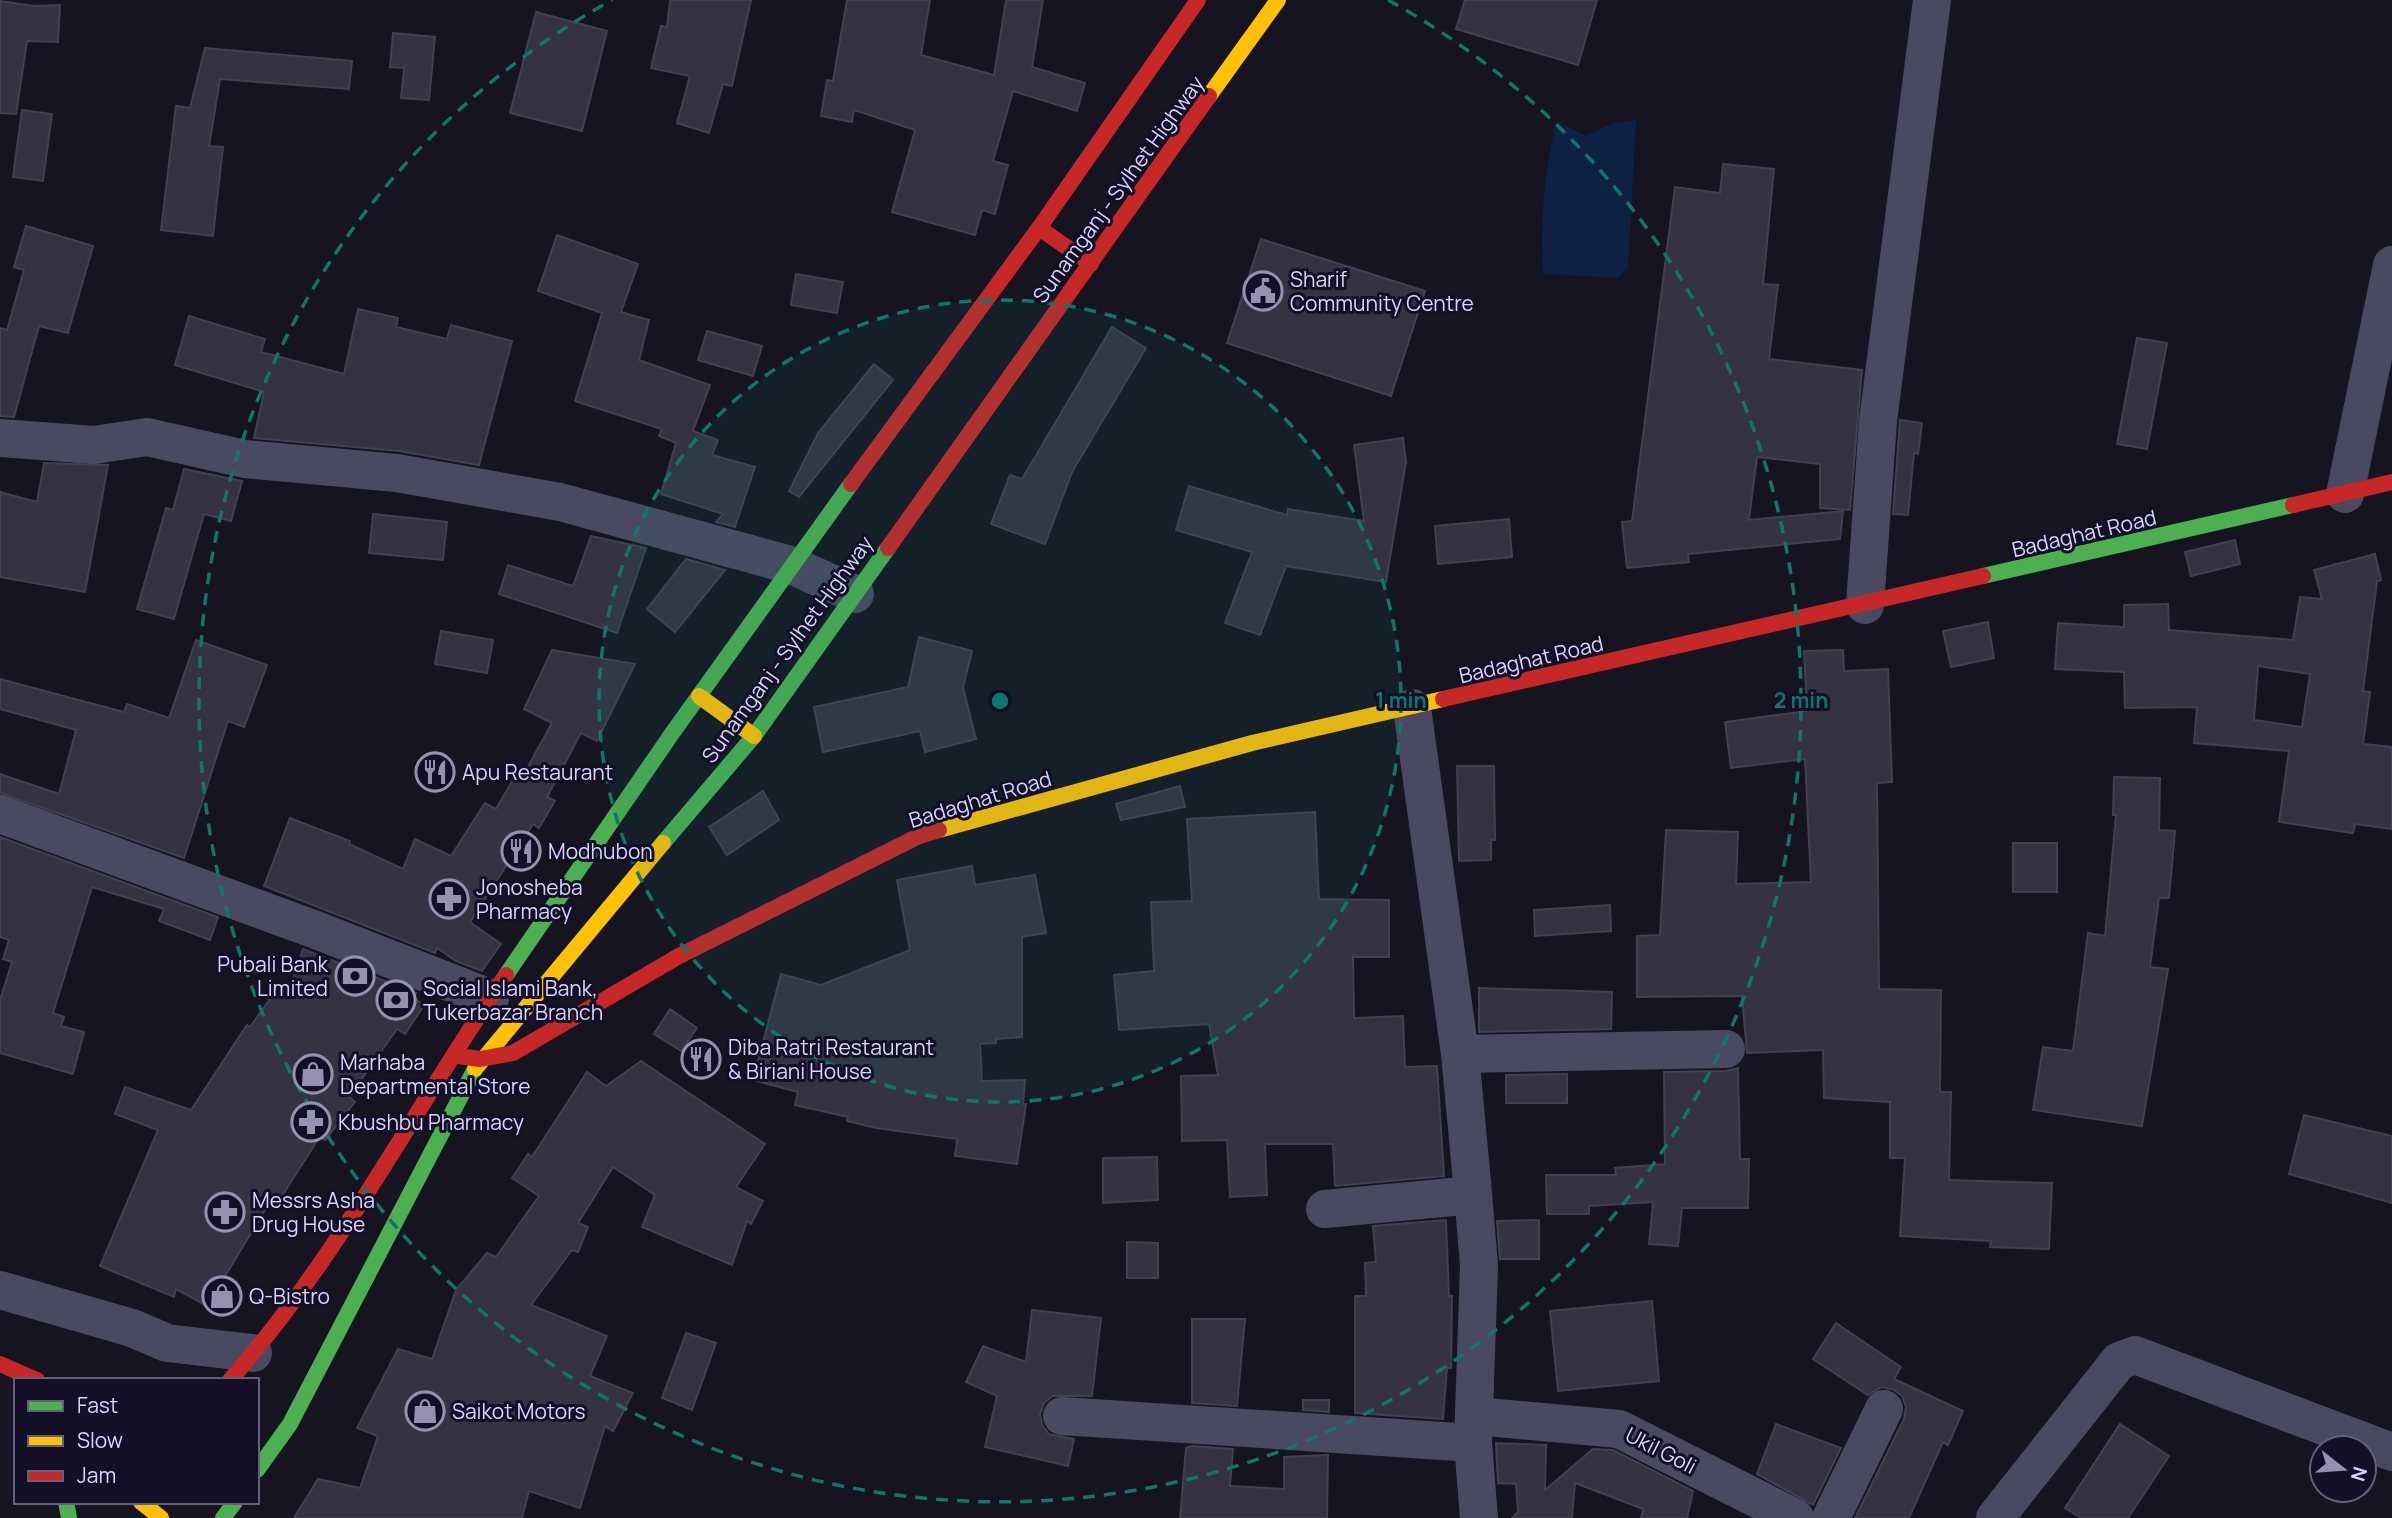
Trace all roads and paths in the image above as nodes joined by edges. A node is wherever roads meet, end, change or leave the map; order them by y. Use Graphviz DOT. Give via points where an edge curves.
graph roads {
  1 [pos="1192,0"];
  2 [pos="1198,0"];
  3 [pos="1278,0"];
  4 [pos="1932,0"];
  5 [pos="1039,228"];
  6 [pos="1091,264"];
  7 [pos="2392,265"];
  8 [pos="0,439"];
  9 [pos="2392,482"];
  10 [pos="2345,494"];
  11 [pos="791,565"];
  12 [pos="855,594"];
  13 [pos="1865,605"];
  14 [pos="699,696"];
  15 [pos="1412,708"];
  16 [pos="754,736"];
  17 [pos="0,814"];
  18 [pos="490,998"];
  19 [pos="1726,1049"];
  20 [pos="1460,1054"];
  21 [pos="453,1055"];
  22 [pos="480,1059"];
  23 [pos="1473,1195"];
  24 [pos="1325,1209"];
  25 [pos="0,1290"];
  26 [pos="3,1366"];
  27 [pos="241,1366"];
  28 [pos="32,1378"];
  29 [pos="14,1381"];
  30 [pos="1884,1409"];
  31 [pos="1062,1416"];
  32 [pos="1474,1429"];
  33 [pos="2392,1452"];
  34 [pos="259,1467"];
  35 [pos="144,1504"];
  36 [pos="161,1518"];
  37 [pos="1479,1518"];
  38 [pos="1795,1518"];
  39 [pos="1831,1518"];
  40 [pos="1995,1518"];
  1 -- 2 [label="street"];
  2 -- 5 [label="main road, Sunamganj - Sylhet Highway"];
  3 -- 6 [label="main road, Sunamganj - Sylhet Highway"];
  4 -- 13 [label="street" via="1878,421"];
  5 -- 6 [label="main road"];
  5 -- 11 [label="main road, Sunamganj - Sylhet Highway"];
  6 -- 12 [label="main road, Sunamganj - Sylhet Highway"];
  7 -- 10 [label="street"];
  8 -- 11 [label="street" via="94,445 147,438 244,459 397,473 560,502"];
  9 -- 10 [label="main road, Badaghat Road"];
  10 -- 13 [label="main road, Badaghat Road"];
  11 -- 12 [label="street"];
  11 -- 14 [label="main road, Sunamganj - Sylhet Highway"];
  12 -- 16 [label="main road, Sunamganj - Sylhet Highway"];
  13 -- 15 [label="main road, Badaghat Road"];
  14 -- 16 [label="main road"];
  14 -- 18 [label="main road, Sunamganj - Sylhet Highway"];
  15 -- 20 [label="street"];
  15 -- 22 [label="main road, Badaghat Road" via="1252,743 919,836 679,956 513,1053"];
  16 -- 22 [label="main road, Sunamganj - Sylhet Highway"];
  17 -- 18 [label="street"];
  18 -- 21 [label="main road, Sunamganj - Sylhet Highway"];
  19 -- 20 [label="street"];
  20 -- 23 [label="street"];
  21 -- 22 [label="main road, Badaghat Road"];
  21 -- 27 [label="main road, Sunamganj - Sylhet Highway" via="270,1335"];
  22 -- 34 [label="main road, Sunamganj - Sylhet Highway" via="290,1424"];
  23 -- 24 [label="street"];
  23 -- 32 [label="street" via="1479,1265"];
  25 -- 27 [label="street"];
  26 -- 28 [label="main road"];
  26 -- 29 [label="main road"];
  30 -- 39 [label="street"];
  31 -- 32 [label="street, Ukil Goli"];
  32 -- 37 [label="street"];
  32 -- 38 [label="street, Ukil Goli" via="1619,1429"];
  33 -- 40 [label="street" via="2135,1355 2119,1361"];
  35 -- 36 [label="main road"];
}
